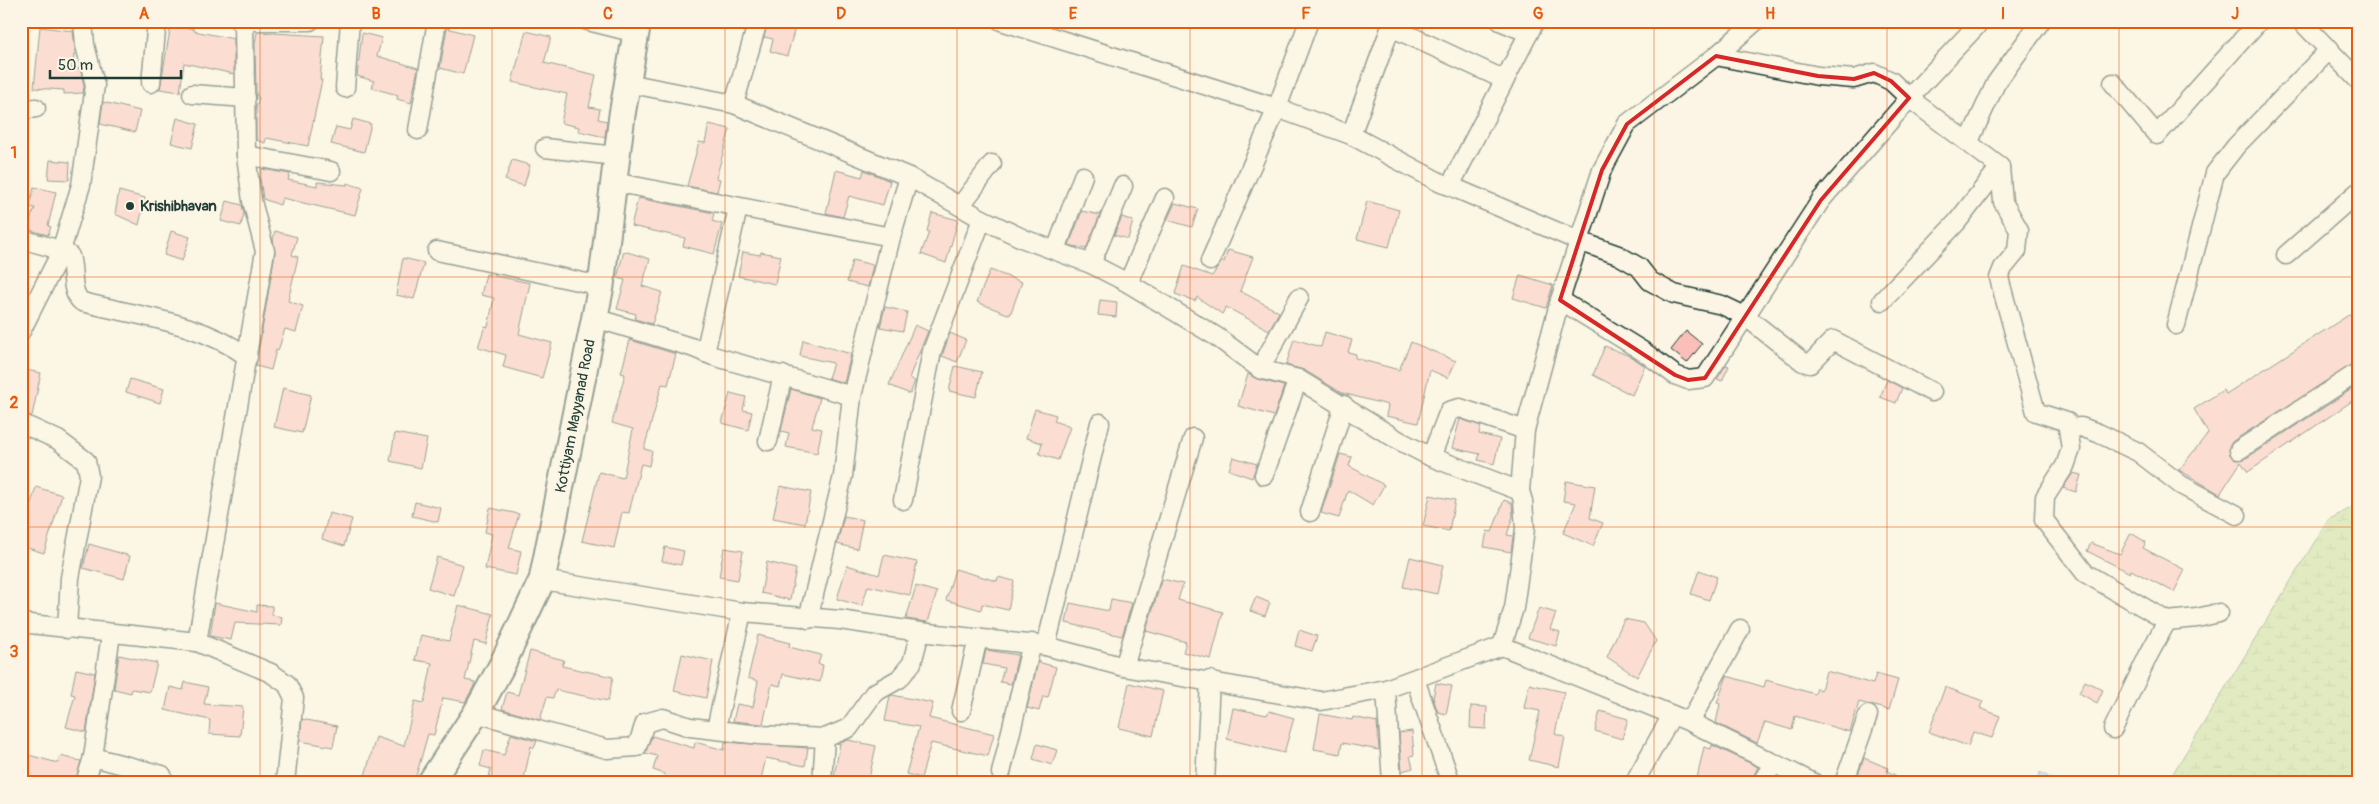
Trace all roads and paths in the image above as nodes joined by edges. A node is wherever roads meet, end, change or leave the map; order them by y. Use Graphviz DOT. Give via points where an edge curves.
graph roads {
  1 [pos="83,21"];
  2 [pos="157,21"];
  3 [pos="310,21"];
  4 [pos="350,21"];
  5 [pos="437,21"];
  6 [pos="588,21"];
  7 [pos="758,21"];
  8 [pos="1001,21"];
  9 [pos="1309,21"];
  10 [pos="1500,21"];
  11 [pos="1981,21"];
  12 [pos="2041,21"];
  13 [pos="2259,21"];
  14 [pos="2301,21"];
  15 [pos="241,22"];
  16 [pos="300,22"];
  17 [pos="1755,22"];
  18 [pos="1392,24"];
  19 [pos="637,27"];
  20 [pos="1532,27"];
  21 [pos="2330,49"];
  22 [pos="1716,56"];
  23 [pos="1504,80"];
  24 [pos="2358,80"];
  25 [pos="151,83"];
  26 [pos="627,83"];
  27 [pos="2113,83"];
  28 [pos="345,88"];
  29 [pos="192,94"];
  30 [pos="246,98"];
  31 [pos="1909,98"];
  32 [pos="734,104"];
  33 [pos="1277,108"];
  34 [pos="418,130"];
  35 [pos="1351,135"];
  36 [pos="1971,137"];
  37 [pos="545,148"];
  38 [pos="246,156"];
  39 [pos="616,156"];
  40 [pos="992,164"];
  41 [pos="2000,167"];
  42 [pos="331,171"];
  43 [pos="1083,176"];
  44 [pos="909,177"];
  45 [pos="614,182"];
  46 [pos="1123,186"];
  47 [pos="1450,186"];
  48 [pos="2358,192"];
  49 [pos="1166,198"];
  50 [pos="961,205"];
  51 [pos="738,208"];
  52 [pos="982,219"];
  53 [pos="891,237"];
  54 [pos="21,239"];
  55 [pos="1578,241"];
  56 [pos="61,250"];
  57 [pos="1056,250"];
  58 [pos="437,251"];
  59 [pos="2286,255"];
  60 [pos="1210,261"];
  61 [pos="1090,264"];
  62 [pos="1128,283"];
  63 [pos="601,286"];
  64 [pos="1299,298"];
  65 [pos="1560,300"];
  66 [pos="1882,300"];
  67 [pos="1745,316"];
  68 [pos="594,318"];
  69 [pos="2176,325"];
  70 [pos="21,331"];
  71 [pos="705,353"];
  72 [pos="248,357"];
  73 [pos="1260,369"];
  74 [pos="2358,372"];
  75 [pos="783,375"];
  76 [pos="1298,378"];
  77 [pos="1932,392"];
  78 [pos="852,396"];
  79 [pos="1344,405"];
  80 [pos="21,423"];
  81 [pos="1100,423"];
  82 [pos="2068,428"];
  83 [pos="1525,430"];
  84 [pos="1192,438"];
  85 [pos="768,441"];
  86 [pos="2239,450"];
  87 [pos="1432,457"];
  88 [pos="1264,474"];
  89 [pos="1520,491"];
  90 [pos="903,500"];
  91 [pos="1310,512"];
  92 [pos="2236,515"];
  93 [pos="542,580"];
  94 [pos="742,612"];
  95 [pos="2218,612"];
  96 [pos="808,619"];
  97 [pos="2168,621"];
  98 [pos="21,623"];
  99 [pos="67,629"];
  100 [pos="1740,629"];
  101 [pos="920,632"];
  102 [pos="111,634"];
  103 [pos="978,638"];
  104 [pos="196,642"];
  105 [pos="1039,644"];
  106 [pos="1502,646"];
  107 [pos="1124,667"];
  108 [pos="1415,679"];
  109 [pos="1210,680"];
  110 [pos="1386,689"];
  111 [pos="961,711"];
  112 [pos="476,713"];
  113 [pos="1672,715"];
  114 [pos="1868,715"];
  115 [pos="1690,722"];
  116 [pos="716,729"];
  117 [pos="2113,729"];
  118 [pos="825,738"];
  119 [pos="93,757"];
  120 [pos="1774,763"];
  121 [pos="1001,773"];
  122 [pos="162,775"];
  123 [pos="85,783"];
  124 [pos="285,783"];
  125 [pos="430,783"];
  126 [pos="822,783"];
  127 [pos="1205,783"];
  128 [pos="1392,783"];
  129 [pos="1451,783"];
  130 [pos="1634,783"];
  131 [pos="1761,783"];
  132 [pos="1814,783"];
  133 [pos="1844,783"];
  1 -- 56 [label="street" via="85,45 96,85 81,185"];
  2 -- 25 [label="street"];
  3 -- 16 [label="street"];
  4 -- 28 [label="street"];
  5 -- 34 [label="street"];
  6 -- 19 [label="street"];
  7 -- 32 [label="street"];
  8 -- 33 [label="street"];
  9 -- 33 [label="street"];
  10 -- 20 [label="street"];
  11 -- 31 [label="street"];
  12 -- 36 [label="street" via="1996,83"];
  13 -- 27 [label="street" via="2157,135"];
  14 -- 21 [label="street"];
  15 -- 16 [label="street"];
  15 -- 30 [label="street"];
  17 -- 22 [label="street"];
  18 -- 23 [label="street"];
  18 -- 35 [label="street"];
  19 -- 26 [label="street, Kottiyam Mayyanad Road"];
  20 -- 23 [label="street"];
  21 -- 24 [label="street"];
  21 -- 69 [label="street" via="2236,146 2215,173"];
  22 -- 31 [label="street" via="1818,76 1854,79 1874,73 1890,81"];
  22 -- 55 [label="street" via="1627,124 1602,170"];
  23 -- 47 [label="street"];
  26 -- 32 [label="street"];
  26 -- 39 [label="street, Kottiyam Mayyanad Road"];
  29 -- 30 [label="street"];
  30 -- 38 [label="street"];
  31 -- 41 [label="street"];
  31 -- 67 [label="street" via="1821,200"];
  32 -- 44 [label="street"];
  33 -- 35 [label="street"];
  33 -- 60 [label="street"];
  35 -- 47 [label="street"];
  37 -- 39 [label="street"];
  38 -- 42 [label="street"];
  38 -- 72 [label="street" via="252,201 265,251"];
  39 -- 45 [label="street, Kottiyam Mayyanad Road"];
  40 -- 50 [label="street"];
  41 -- 66 [label="street" via="1957,222"];
  41 -- 82 [label="street" via="2003,202 2019,230 2018,251 1999,278 2036,412 2067,422"];
  43 -- 57 [label="street"];
  44 -- 50 [label="street"];
  44 -- 53 [label="street"];
  45 -- 51 [label="street"];
  45 -- 63 [label="street, Kottiyam Mayyanad Road"];
  46 -- 61 [label="street"];
  47 -- 55 [label="street"];
  48 -- 59 [label="street"];
  49 -- 62 [label="street"];
  50 -- 52 [label="street"];
  51 -- 53 [label="street"];
  51 -- 71 [label="street"];
  52 -- 57 [label="street"];
  52 -- 90 [label="street" via="932,351"];
  53 -- 78 [label="street"];
  54 -- 56 [label="street"];
  55 -- 65 [label="street"];
  55 -- 67 [label="street" via="1618,254 1639,267 1650,281 1674,294 1722,305"];
  56 -- 70 [label="street"];
  56 -- 72 [label="street" via="70,256 74,288 82,302 178,325 232,345"];
  57 -- 61 [label="street"];
  58 -- 63 [label="street"];
  61 -- 62 [label="street"];
  62 -- 73 [label="street" via="1217,337"];
  63 -- 68 [label="street, Kottiyam Mayyanad Road"];
  64 -- 73 [label="street"];
  65 -- 67 [label="street" via="1644,352 1675,376 1688,380 1705,378"];
  65 -- 83 [label="street"];
  67 -- 77 [label="street" via="1803,362 1810,364 1833,340"];
  68 -- 71 [label="street"];
  68 -- 93 [label="street, Kottiyam Mayyanad Road"];
  71 -- 75 [label="street"];
  72 -- 104 [label="street"];
  73 -- 76 [label="street"];
  74 -- 86 [label="street"];
  75 -- 78 [label="street"];
  75 -- 85 [label="street"];
  76 -- 79 [label="street"];
  76 -- 88 [label="street"];
  78 -- 96 [label="street" via="843,476"];
  79 -- 87 [label="street" via="1398,440"];
  79 -- 91 [label="street"];
  80 -- 99 [label="street" via="58,440 86,461 89,476 70,578"];
  81 -- 105 [label="street"];
  82 -- 92 [label="street" via="2081,427 2138,452 2181,485"];
  82 -- 97 [label="street" via="2071,449 2065,466 2045,497 2044,520 2085,574"];
  83 -- 87 [label="street" via="1460,408 1449,411"];
  83 -- 89 [label="street"];
  84 -- 107 [label="street"];
  87 -- 89 [label="street"];
  89 -- 106 [label="street" via="1525,529 1514,608"];
  93 -- 94 [label="street"];
  93 -- 112 [label="street, Kottiyam Mayyanad Road"];
  94 -- 96 [label="street"];
  94 -- 116 [label="street"];
  95 -- 97 [label="street"];
  96 -- 101 [label="street" via="840,620"];
  97 -- 117 [label="street"];
  98 -- 99 [label="street"];
  99 -- 102 [label="street"];
  100 -- 115 [label="street"];
  101 -- 103 [label="street"];
  101 -- 118 [label="street" via="912,663 900,679 874,693 849,728"];
  102 -- 104 [label="street"];
  102 -- 119 [label="street"];
  103 -- 105 [label="street"];
  103 -- 111 [label="street"];
  104 -- 124 [label="street" via="271,673 287,684 294,698"];
  105 -- 107 [label="street"];
  105 -- 121 [label="street"];
  106 -- 108 [label="street"];
  106 -- 113 [label="street"];
  107 -- 109 [label="street"];
  108 -- 110 [label="street"];
  108 -- 129 [label="street"];
  109 -- 110 [label="street" via="1322,702"];
  109 -- 127 [label="street"];
  110 -- 128 [label="street"];
  112 -- 116 [label="street" via="607,749 637,747 645,723 662,718 690,727"];
  112 -- 125 [label="street, Kottiyam Mayyanad Road"];
  113 -- 115 [label="street"];
  113 -- 130 [label="street"];
  114 -- 133 [label="street"];
  115 -- 120 [label="street"];
  116 -- 118 [label="street"];
  118 -- 126 [label="street"];
  119 -- 122 [label="street"];
  119 -- 123 [label="street"];
  120 -- 131 [label="street"];
  120 -- 132 [label="street"];
}
